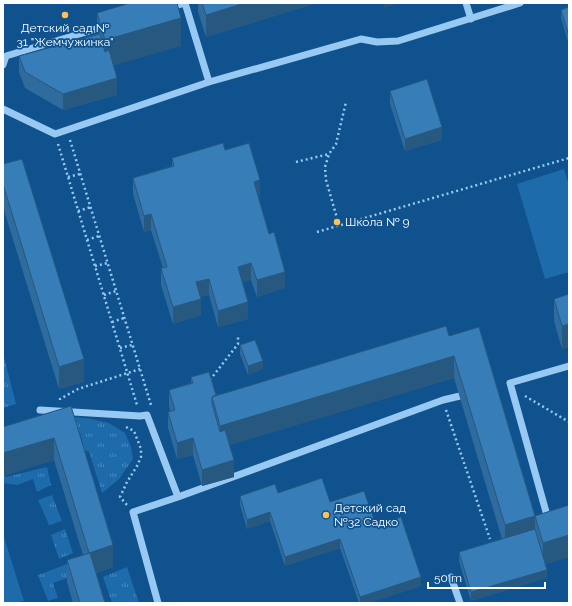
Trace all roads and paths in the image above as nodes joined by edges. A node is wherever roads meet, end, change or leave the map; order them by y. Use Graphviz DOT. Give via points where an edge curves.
graph roads {
  1 [pos="466,3"];
  2 [pos="520,3"];
  3 [pos="163,10"];
  4 [pos="471,19"];
  5 [pos="110,25"];
  6 [pos="3,65"];
  7 [pos="209,82"];
  8 [pos="346,102"];
  9 [pos="3,110"];
  10 [pos="74,151"];
  11 [pos="329,154"];
  12 [pos="61,155"];
  13 [pos="569,158"];
  14 [pos="296,162"];
  15 [pos="80,174"];
  16 [pos="68,177"];
  17 [pos="91,207"];
  18 [pos="78,211"];
  19 [pos="339,225"];
  20 [pos="317,232"];
  21 [pos="99,236"];
  22 [pos="87,240"];
  23 [pos="108,263"];
  24 [pos="95,266"];
  25 [pos="116,291"];
  26 [pos="104,295"];
  27 [pos="124,318"];
  28 [pos="112,322"];
  29 [pos="238,335"];
  30 [pos="132,345"];
  31 [pos="120,348"];
  32 [pos="569,366"];
  33 [pos="140,369"];
  34 [pos="127,373"];
  35 [pos="210,380"];
  36 [pos="511,388"];
  37 [pos="460,396"];
  38 [pos="443,400"];
  39 [pos="151,406"];
  40 [pos="40,410"];
  41 [pos="53,411"];
  42 [pos="140,416"];
  43 [pos="569,422"];
  44 [pos="119,426"];
  45 [pos="134,431"];
  46 [pos="178,497"];
  47 [pos="133,512"];
  48 [pos="555,517"];
  49 [pos="490,539"];
  50 [pos="451,577"];
  51 [pos="158,603"];
  52 [pos="460,603"];
  1 -- 4 [label="lane"];
  2 -- 4 [label="lane"];
  3 -- 7 [label="lane" via="185,3"];
  4 -- 7 [label="lane" via="398,42 377,42 361,38"];
  5 -- 6 [label="lane" via="6,56"];
  7 -- 9 [label="lane" via="55,134"];
  8 -- 11 [label="path" via="336,144"];
  10 -- 15 [label="path"];
  11 -- 14 [label="path"];
  11 -- 19 [label="path" via="325,167 326,180"];
  12 -- 16 [label="path"];
  13 -- 19 [label="path"];
  15 -- 16 [label="path"];
  15 -- 17 [label="path"];
  16 -- 18 [label="path"];
  17 -- 18 [label="path"];
  17 -- 21 [label="path"];
  18 -- 22 [label="path"];
  19 -- 20 [label="path"];
  21 -- 22 [label="path"];
  21 -- 23 [label="path"];
  22 -- 24 [label="path"];
  23 -- 24 [label="path"];
  23 -- 25 [label="path"];
  24 -- 26 [label="path"];
  25 -- 26 [label="path"];
  25 -- 27 [label="path"];
  26 -- 28 [label="path"];
  27 -- 28 [label="path"];
  27 -- 30 [label="path"];
  28 -- 31 [label="path"];
  29 -- 35 [label="path" via="238,344"];
  30 -- 31 [label="path"];
  30 -- 33 [label="path"];
  31 -- 34 [label="path"];
  32 -- 36 [label="lane" via="510,383"];
  33 -- 34 [label="path"];
  33 -- 39 [label="path"];
  34 -- 41 [label="path" via="78,389 60,399"];
  34 -- 42 [label="path"];
  36 -- 43 [label="path"];
  36 -- 48 [label="lane" via="548,519"];
  37 -- 38 [label="lane"];
  38 -- 46 [label="lane"];
  38 -- 49 [label="path"];
  40 -- 41 [label="lane"];
  41 -- 42 [label="lane"];
  42 -- 45 [label="path"];
  42 -- 46 [label="lane" via="147,415"];
  44 -- 45 [label="path"];
  45 -- 47 [label="path" via="141,449 140,457 120,497"];
  46 -- 47 [label="lane"];
  47 -- 51 [label="lane"];
  50 -- 52 [label="lane"];
}
